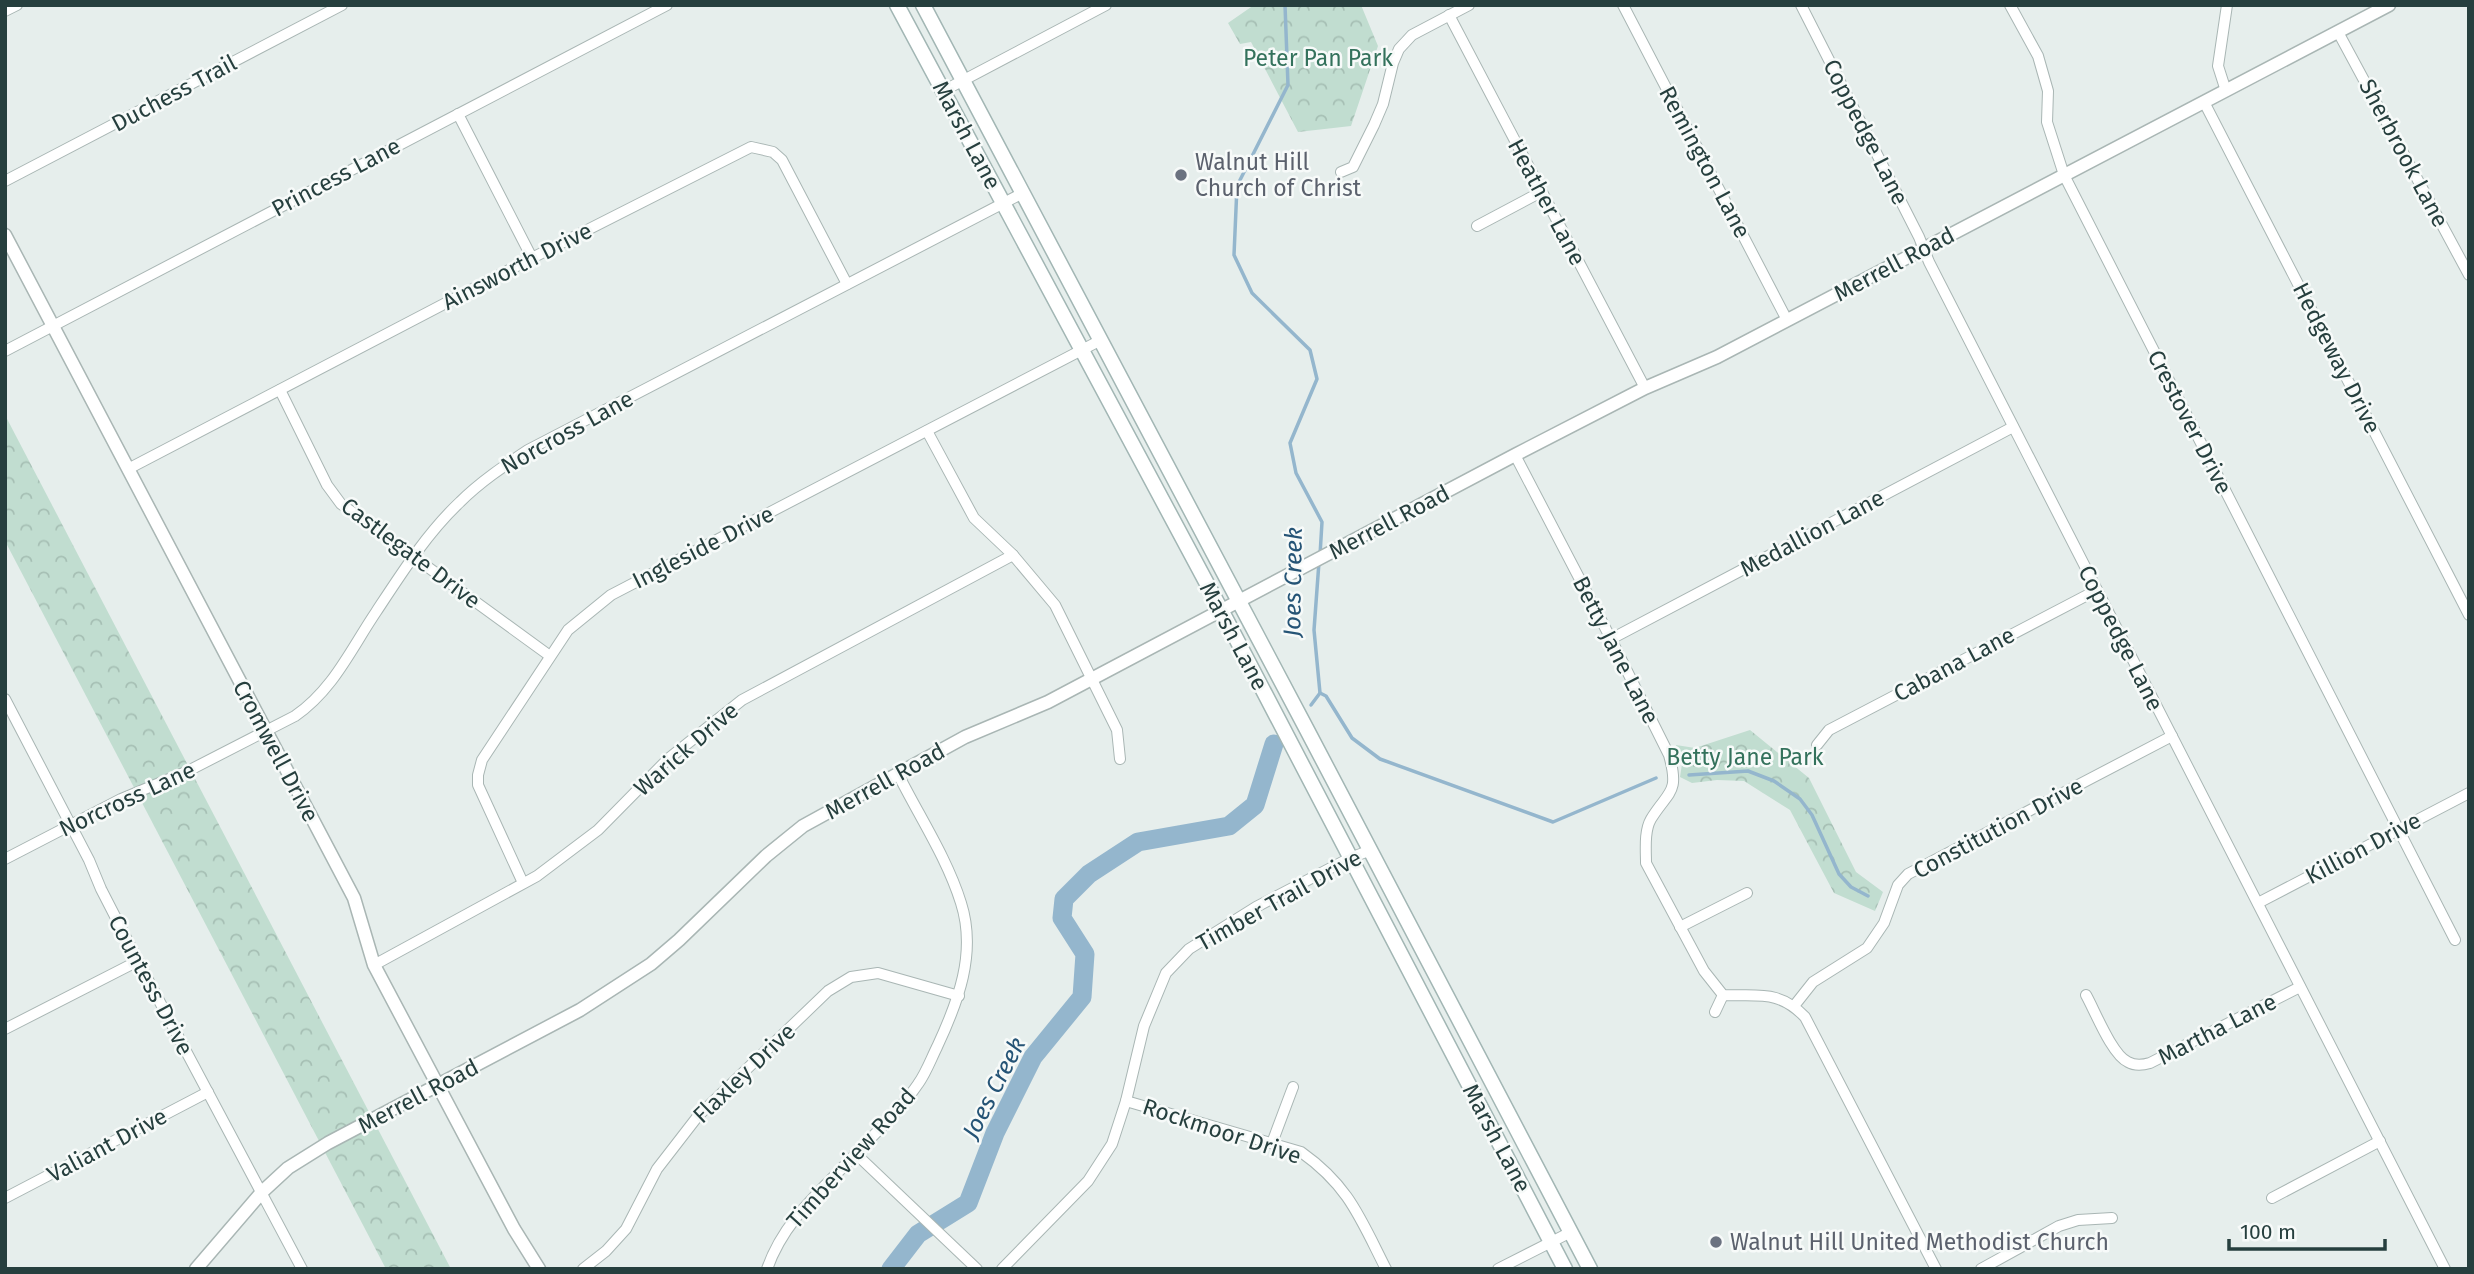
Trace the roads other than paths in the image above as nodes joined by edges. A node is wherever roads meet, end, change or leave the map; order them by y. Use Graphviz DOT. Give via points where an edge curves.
graph roads {
  1 [pos="17,5"];
  2 [pos="342,5"];
  3 [pos="667,5"];
  4 [pos="897,5"];
  5 [pos="923,5"];
  6 [pos="1106,5"];
  7 [pos="1468,5"];
  8 [pos="1623,5"];
  9 [pos="1801,5"];
  10 [pos="2010,5"];
  11 [pos="2227,5"];
  12 [pos="2389,5"];
  13 [pos="5,11"];
  14 [pos="1449,15"];
  15 [pos="2338,32"];
  16 [pos="963,81"];
  17 [pos="943,91"];
  18 [pos="2225,91"];
  19 [pos="2204,102"];
  20 [pos="458,114"];
  21 [pos="1341,172"];
  22 [pos="2064,176"];
  23 [pos="5,181"];
  24 [pos="1541,192"];
  25 [pos="1023,193"];
  26 [pos="1003,203"];
  27 [pos="1477,226"];
  28 [pos="5,235"];
  29 [pos="1923,248"];
  30 [pos="532,258"];
  31 [pos="2469,275"];
  32 [pos="847,284"];
  33 [pos="1787,320"];
  34 [pos="53,326"];
  35 [pos="1101,340"];
  36 [pos="5,351"];
  37 [pos="1082,351"];
  38 [pos="1645,388"];
  39 [pos="279,390"];
  40 [pos="2013,427"];
  41 [pos="928,431"];
  42 [pos="1515,455"];
  43 [pos="128,469"];
  44 [pos="1013,555"];
  45 [pos="413,558"];
  46 [pos="2097,590"];
  47 [pos="1239,600"];
  48 [pos="1221,610"];
  49 [pos="2469,615"];
  50 [pos="1611,639"];
  51 [pos="550,656"];
  52 [pos="1091,678"];
  53 [pos="5,699"];
  54 [pos="265,731"];
  55 [pos="2172,736"];
  56 [pos="1817,745"];
  57 [pos="1120,758"];
  58 [pos="898,774"];
  59 [pos="2469,793"];
  60 [pos="71,825"];
  61 [pos="2398,830"];
  62 [pos="1370,850"];
  63 [pos="1350,858"];
  64 [pos="5,859"];
  65 [pos="523,883"];
  66 [pos="1746,893"];
  67 [pos="2258,903"];
  68 [pos="1680,927"];
  69 [pos="2455,940"];
  70 [pos="138,961"];
  71 [pos="374,965"];
  72 [pos="2301,987"];
  73 [pos="1723,995"];
  74 [pos="2086,995"];
  75 [pos="959,996"];
  76 [pos="1794,1006"];
  77 [pos="1715,1012"];
  78 [pos="5,1029"];
  79 [pos="1474,1046"];
  80 [pos="1454,1056"];
  81 [pos="438,1085"];
  82 [pos="1293,1087"];
  83 [pos="208,1091"];
  84 [pos="1126,1101"];
  85 [pos="2380,1142"];
  86 [pos="1272,1143"];
  87 [pos="855,1153"];
  88 [pos="262,1192"];
  89 [pos="5,1198"];
  90 [pos="2272,1198"];
  91 [pos="2112,1218"];
  92 [pos="1571,1232"];
  93 [pos="1551,1242"];
  94 [pos="196,1269"];
  95 [pos="302,1269"];
  96 [pos="539,1269"];
  97 [pos="583,1269"];
  98 [pos="767,1269"];
  99 [pos="977,1269"];
  100 [pos="1002,1269"];
  101 [pos="1386,1269"];
  102 [pos="1498,1269"];
  103 [pos="1565,1269"];
  104 [pos="1590,1269"];
  105 [pos="1936,1269"];
  106 [pos="1981,1269"];
  107 [pos="2445,1269"];
  1 -- 13 [label="street"];
  2 -- 23 [label="street, Duchess Trail"];
  3 -- 20 [label="street, Princess Lane"];
  4 -- 17 [label="main road, Marsh Lane"];
  5 -- 16 [label="main road, Marsh Lane"];
  6 -- 16 [label="street"];
  7 -- 14 [label="street"];
  8 -- 33 [label="street, Remington Lane"];
  9 -- 29 [label="street, Coppedge Lane"];
  10 -- 22 [label="street, Crestover Drive" via="2038,56 2048,90 2047,122"];
  11 -- 18 [label="street" via="2218,66"];
  12 -- 15 [label="street, Merrell Road"];
  14 -- 21 [label="street" via="1412,35 1399,49 1374,125 1353,167"];
  14 -- 24 [label="street, Heather Lane"];
  15 -- 18 [label="street, Merrell Road"];
  15 -- 31 [label="street, Sherbrook Lane"];
  16 -- 17 [label="street"];
  16 -- 25 [label="main road, Marsh Lane"];
  17 -- 26 [label="main road, Marsh Lane"];
  18 -- 19 [label="street, Merrell Road"];
  19 -- 22 [label="street, Merrell Road"];
  19 -- 49 [label="street, Hedgeway Drive"];
  20 -- 30 [label="street"];
  20 -- 34 [label="street, Princess Lane"];
  22 -- 29 [label="street, Merrell Road"];
  22 -- 61 [label="street, Crestover Drive"];
  24 -- 27 [label="street"];
  24 -- 38 [label="street, Heather Lane"];
  25 -- 26 [label="street, Norcross Lane"];
  25 -- 35 [label="main road, Marsh Lane"];
  26 -- 32 [label="street, Norcross Lane"];
  26 -- 37 [label="main road, Marsh Lane"];
  28 -- 34 [label="street, Cromwell Drive"];
  29 -- 33 [label="street, Merrell Road"];
  29 -- 40 [label="street, Coppedge Lane"];
  30 -- 32 [label="street, Ainsworth Drive" via="744,149 762,148 782,160"];
  30 -- 39 [label="street, Ainsworth Drive"];
  32 -- 45 [label="street, Norcross Lane" via="528,450 459,502"];
  33 -- 38 [label="street, Merrell Road"];
  34 -- 36 [label="street, Princess Lane"];
  34 -- 43 [label="street, Cromwell Drive"];
  35 -- 37 [label="street, Ingleside Drive"];
  35 -- 47 [label="main road, Marsh Lane"];
  37 -- 41 [label="street, Ingleside Drive"];
  37 -- 48 [label="main road, Marsh Lane"];
  38 -- 42 [label="street, Merrell Road"];
  39 -- 43 [label="street, Ainsworth Drive"];
  39 -- 45 [label="street, Castlegate Drive" via="341,504"];
  40 -- 46 [label="street, Coppedge Lane"];
  40 -- 50 [label="street, Medallion Lane"];
  41 -- 44 [label="street" via="974,518"];
  41 -- 51 [label="street, Ingleside Drive" via="611,595 568,630"];
  42 -- 47 [label="street, Merrell Road"];
  42 -- 50 [label="street, Betty Jane Lane"];
  43 -- 54 [label="street, Cromwell Drive"];
  44 -- 52 [label="street" via="1055,605"];
  44 -- 65 [label="street, Warick Drive" via="742,700 668,759 598,830"];
  45 -- 51 [label="street, Castlegate Drive"];
  45 -- 54 [label="street, Norcross Lane" via="327,688 311,705"];
  46 -- 55 [label="street, Coppedge Lane"];
  46 -- 56 [label="street, Cabana Lane" via="1829,730"];
  47 -- 48 [label="street, Merrell Road"];
  47 -- 62 [label="main road, Marsh Lane"];
  48 -- 52 [label="street, Merrell Road"];
  48 -- 63 [label="main road, Marsh Lane"];
  50 -- 68 [label="street, Betty Jane Lane" via="1670,755 1675,775 1669,797 1649,821 1645,844 1646,863"];
  51 -- 65 [label="street, Ingleside Drive" via="487,750 478,775 484,802"];
  52 -- 57 [label="street" via="1117,730"];
  52 -- 58 [label="street, Merrell Road"];
  53 -- 60 [label="street, Countess Drive"];
  54 -- 60 [label="street, Norcross Lane"];
  54 -- 71 [label="street, Cromwell Drive" via="354,898"];
  55 -- 67 [label="street, Coppedge Lane"];
  55 -- 76 [label="street, Constitution Drive" via="1908,874 1867,947 1814,982"];
  58 -- 75 [label="street, Timberview Road" via="954,881 962,906 966,969"];
  58 -- 81 [label="street, Merrell Road" via="827,811 779,844 679,940 618,988"];
  59 -- 61 [label="street, Killion Drive"];
  60 -- 64 [label="street, Norcross Lane"];
  60 -- 70 [label="street, Countess Drive"];
  61 -- 67 [label="street, Killion Drive"];
  61 -- 69 [label="street, Crestover Drive"];
  62 -- 63 [label="street, Timber Trail Drive"];
  62 -- 79 [label="main road, Marsh Lane"];
  63 -- 80 [label="main road, Marsh Lane"];
  63 -- 84 [label="street, Timber Trail Drive" via="1255,907 1189,949 1166,973 1144,1026"];
  65 -- 71 [label="street, Warick Drive"];
  66 -- 68 [label="street"];
  67 -- 72 [label="street, Coppedge Lane"];
  68 -- 73 [label="street, Betty Jane Lane"];
  70 -- 78 [label="street"];
  70 -- 83 [label="street, Countess Drive"];
  71 -- 81 [label="street, Cromwell Drive"];
  72 -- 74 [label="street, Martha Lane" via="2140,1065 2118,1055"];
  72 -- 85 [label="street, Coppedge Lane"];
  73 -- 76 [label="street" via="1773,996"];
  73 -- 77 [label="street"];
  75 -- 87 [label="street, Timberview Road" via="917,1085"];
  75 -- 97 [label="street, Flaxley Drive" via="878,972 851,977 828,991 698,1116 657,1169 626,1229"];
  76 -- 105 [label="street" via="1812,1028"];
  79 -- 80 [label="main road"];
  79 -- 92 [label="main road, Marsh Lane"];
  80 -- 93 [label="main road, Marsh Lane"];
  81 -- 88 [label="street, Merrell Road" via="321,1147"];
  81 -- 96 [label="street, Cromwell Drive"];
  82 -- 86 [label="street"];
  83 -- 88 [label="street, Countess Drive"];
  83 -- 89 [label="street, Valiant Drive"];
  84 -- 86 [label="street, Rockmoor Drive"];
  84 -- 100 [label="street, Timber Trail Drive" via="1112,1144 1087,1181"];
  85 -- 90 [label="street"];
  85 -- 107 [label="street, Coppedge Lane"];
  86 -- 101 [label="street, Rockmoor Drive" via="1301,1152 1323,1168 1351,1200"];
  87 -- 98 [label="street, Timberview Road" via="793,1219 775,1245"];
  87 -- 99 [label="street"];
  88 -- 94 [label="street, Merrell Road"];
  88 -- 95 [label="street, Countess Drive"];
  91 -- 106 [label="street" via="2059,1226"];
  92 -- 93 [label="street"];
  92 -- 104 [label="main road, Marsh Lane"];
  93 -- 102 [label="street"];
  93 -- 103 [label="main road, Marsh Lane"];
}
